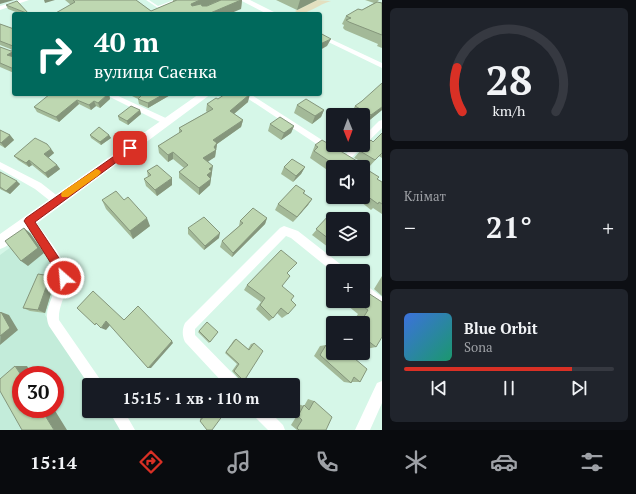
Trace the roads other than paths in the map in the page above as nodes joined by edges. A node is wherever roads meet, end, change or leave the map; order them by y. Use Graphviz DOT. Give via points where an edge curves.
graph roads {
  1 [pos="26,0"];
  2 [pos="147,0"];
  3 [pos="176,0"];
  4 [pos="244,0"];
  5 [pos="0,8"];
  6 [pos="270,12"];
  7 [pos="322,37"];
  8 [pos="382,66"];
  9 [pos="112,96"];
  10 [pos="203,96"];
  11 [pos="248,96"];
  12 [pos="167,122"];
  13 [pos="382,123"];
  14 [pos="370,135"];
  15 [pos="326,145"];
  16 [pos="336,152"];
  17 [pos="355,152"];
  18 [pos="0,164"];
  19 [pos="57,201"];
  20 [pos="29,221"];
  21 [pos="0,242"];
  22 [pos="331,264"];
  23 [pos="370,295"];
  24 [pos="382,304"];
  25 [pos="92,378"];
  26 [pos="227,378"];
  27 [pos="382,388"];
  28 [pos="120,418"];
  29 [pos="266,418"];
  30 [pos="128,430"];
  31 [pos="278,430"];
  32 [pos="362,430"];
  1 -- 5 [label="street"];
  2 -- 3 [label="lane" via="158,7"];
  4 -- 6 [label="street"];
  7 -- 8 [label="street"];
  9 -- 12 [label="street"];
  10 -- 12 [label="street"];
  11 -- 15 [label="street"];
  12 -- 19 [label="street"];
  13 -- 14 [label="street"];
  16 -- 17 [label="street" via="349,160"];
  18 -- 19 [label="street" via="38,186"];
  19 -- 20 [label="street"];
  20 -- 21 [label="street"];
  20 -- 25 [label="street" via="62,270 64,278 52,314 53,322"];
  22 -- 26 [label="street" via="294,234 284,231 189,327 189,338"];
  23 -- 24 [label="street"];
  27 -- 32 [label="street"];
  28 -- 30 [label="street"];
  29 -- 31 [label="street"];
}
